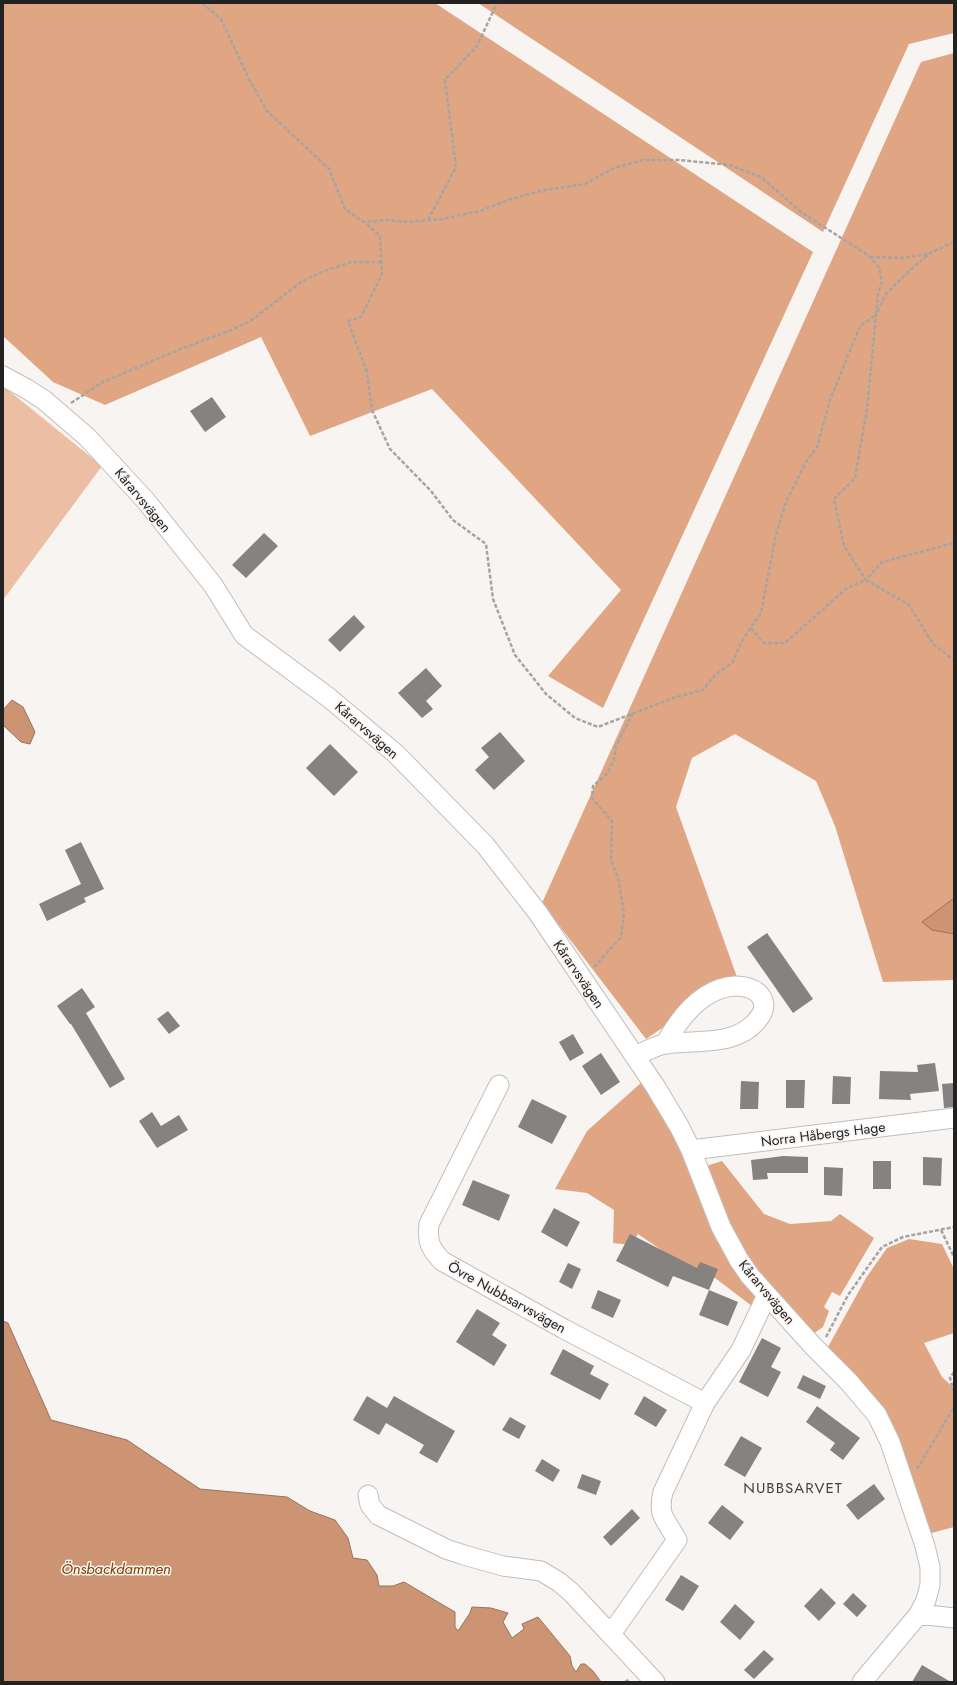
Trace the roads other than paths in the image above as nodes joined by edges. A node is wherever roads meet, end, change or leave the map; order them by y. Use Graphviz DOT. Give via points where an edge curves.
graph roads {
  1 [pos="3,376"];
  2 [pos="665,1044"];
  3 [pos="635,1056"];
  4 [pos="499,1085"];
  5 [pos="954,1118"];
  6 [pos="691,1150"];
  7 [pos="767,1296"];
  8 [pos="704,1403"];
  9 [pos="368,1495"];
  10 [pos="919,1614"];
  11 [pos="954,1618"];
  12 [pos="611,1634"];
  13 [pos="655,1682"];
  14 [pos="862,1682"];
  1 -- 3 [label="street, Kårarvsvägen" via="27,389 88,437 146,501 213,585 244,635 328,698 396,754 485,846 538,913"];
  2 -- 2 [label="street" via="683,1016 712,993 735,986 755,991 763,998 762,1013 755,1023 738,1034 717,1041"];
  2 -- 3 [label="street"];
  3 -- 6 [label="street, Kårarvsvägen"];
  4 -- 8 [label="street, Övre Nubbsarvsvägen" via="429,1224 429,1244 434,1253 442,1261"];
  5 -- 6 [label="street, Norra Håbergs Hage"];
  6 -- 7 [label="street, Kårarvsvägen" via="721,1227 739,1260"];
  7 -- 8 [label="street" via="741,1350"];
  7 -- 10 [label="street, Kårarvsvägen" via="877,1415 890,1442 926,1546 930,1568 930,1585"];
  8 -- 12 [label="street" via="674,1464 660,1505 663,1518 676,1540"];
  9 -- 12 [label="street" via="370,1505 378,1515 446,1549 503,1566 541,1571 560,1582"];
  10 -- 11 [label="street"];
  10 -- 14 [label="street, Kårarvsvägen"];
  12 -- 13 [label="street"];
}
